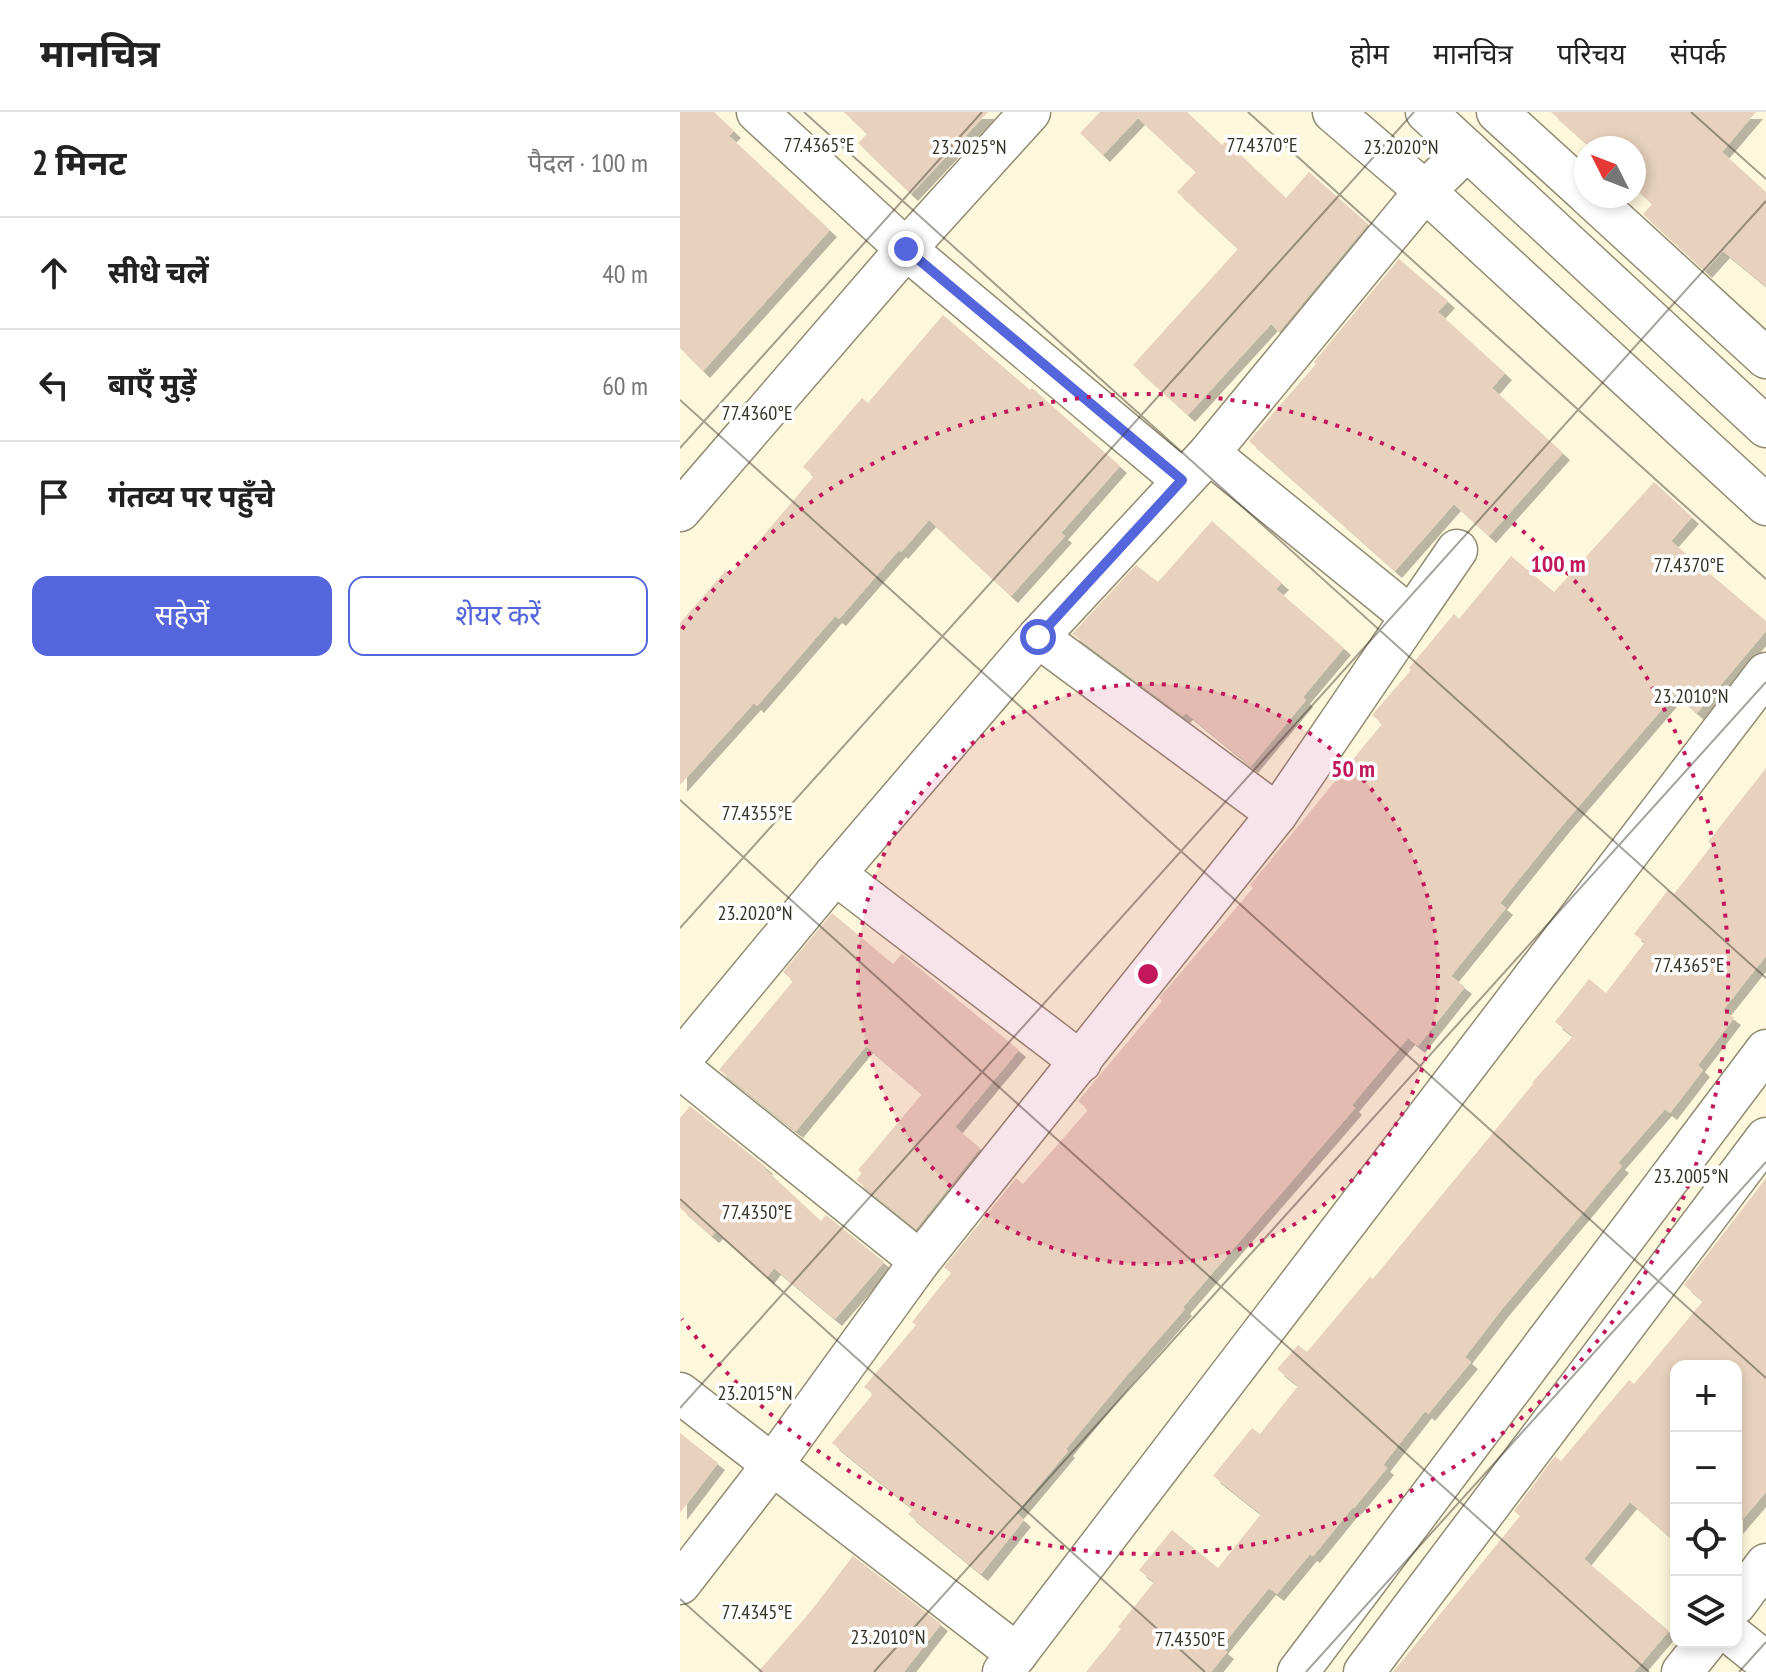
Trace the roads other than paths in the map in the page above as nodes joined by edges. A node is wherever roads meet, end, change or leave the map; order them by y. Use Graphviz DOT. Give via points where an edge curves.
graph roads {
  1 [pos="757,112"];
  2 [pos="1030,112"];
  3 [pos="1333,112"];
  4 [pos="1426,112"];
  5 [pos="1506,115"];
  6 [pos="1467,150"];
  7 [pos="1574,182"];
  8 [pos="1425,191"];
  9 [pos="1601,208"];
  10 [pos="906,249"];
  11 [pos="1766,358"];
  12 [pos="1766,427"];
  13 [pos="1196,467"];
  14 [pos="1766,505"];
  15 [pos="680,511"];
  16 [pos="1457,550"];
  17 [pos="1411,617"];
  18 [pos="1038,637"];
  19 [pos="1766,673"];
  20 [pos="1277,814"];
  21 [pos="835,874"];
  22 [pos="1766,1050"];
  23 [pos="680,1061"];
  24 [pos="1081,1062"];
  25 [pos="680,1068"];
  26 [pos="1766,1138"];
  27 [pos="920,1261"];
  28 [pos="680,1393"];
  29 [pos="773,1464"];
  30 [pos="1766,1564"];
  31 [pos="680,1584"];
  32 [pos="1742,1596"];
  33 [pos="1742,1643"];
  34 [pos="1701,1648"];
  35 [pos="1766,1662"];
  36 [pos="1010,1663"];
  37 [pos="1369,1670"];
  38 [pos="1298,1672"];
  39 [pos="1682,1672"];
  1 -- 10 [label="street"];
  2 -- 10 [label="street"];
  3 -- 8 [label="street"];
  4 -- 6 [label="street"];
  5 -- 7 [label="street"];
  6 -- 8 [label="street"];
  6 -- 12 [label="street"];
  8 -- 13 [label="street"];
  8 -- 14 [label="street"];
  9 -- 11 [label="street"];
  10 -- 13 [label="street"];
  10 -- 15 [label="street"];
  13 -- 17 [label="street"];
  13 -- 18 [label="street"];
  16 -- 17 [label="street"];
  17 -- 20 [label="street"];
  18 -- 20 [label="street"];
  18 -- 21 [label="street"];
  19 -- 36 [label="street"];
  20 -- 24 [label="street"];
  21 -- 23 [label="street"];
  21 -- 24 [label="street"];
  22 -- 38 [label="street"];
  24 -- 27 [label="street"];
  25 -- 27 [label="street"];
  26 -- 37 [label="street"];
  27 -- 29 [label="street"];
  28 -- 29 [label="street"];
  29 -- 31 [label="street"];
  29 -- 36 [label="street"];
  30 -- 32 [label="street"];
  33 -- 35 [label="street"];
  34 -- 39 [label="street"];
}
